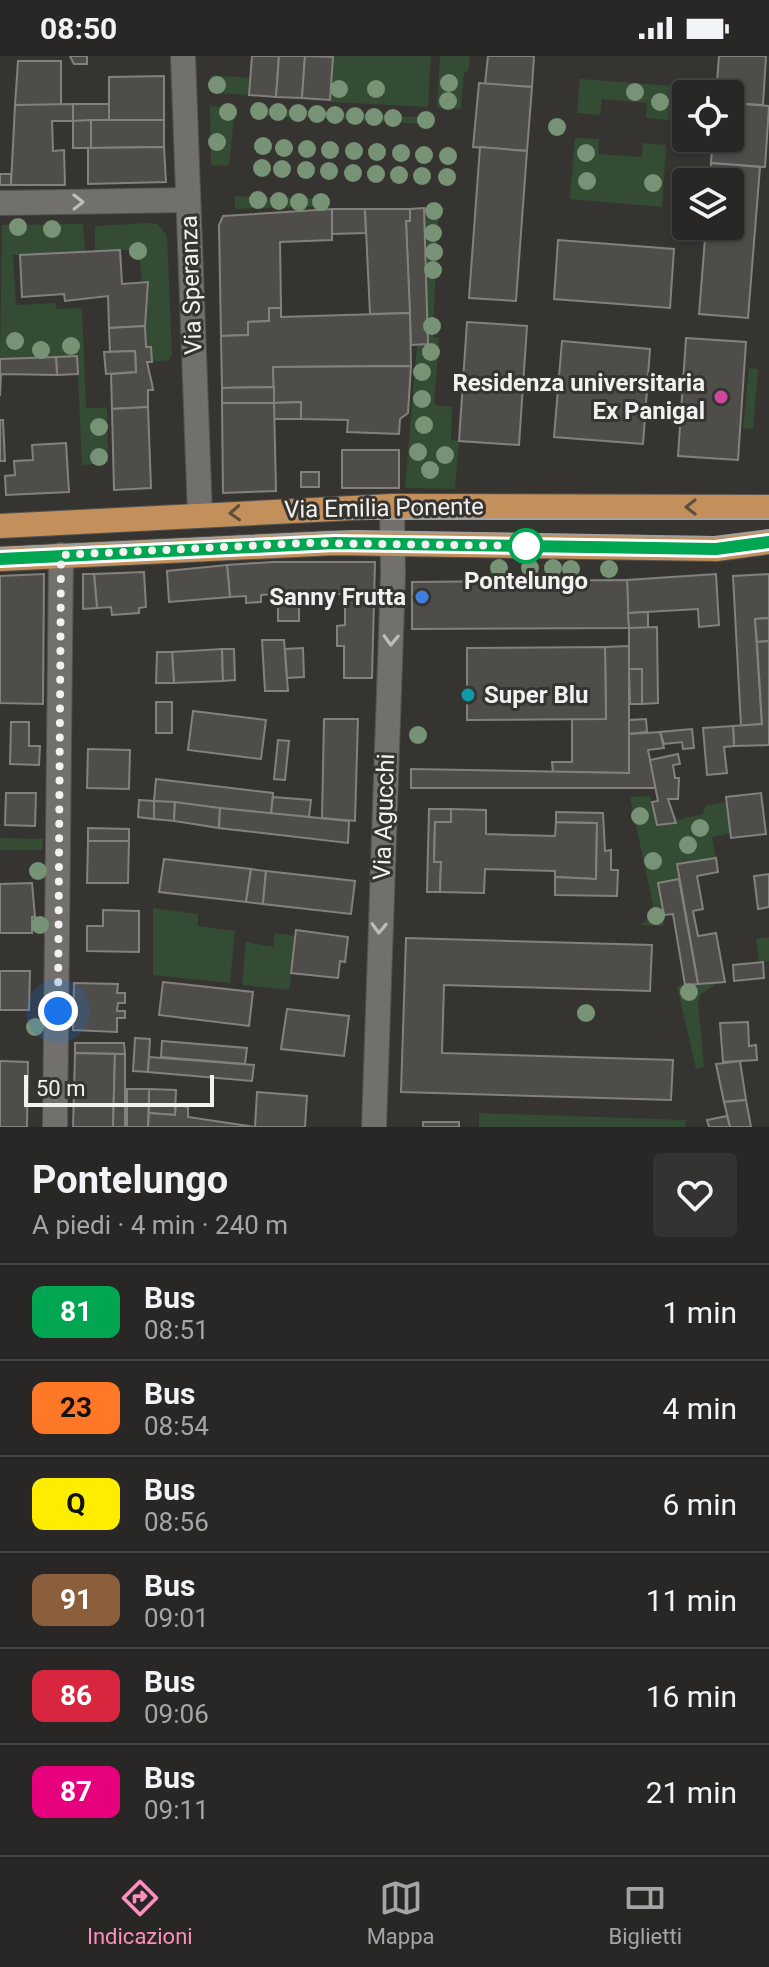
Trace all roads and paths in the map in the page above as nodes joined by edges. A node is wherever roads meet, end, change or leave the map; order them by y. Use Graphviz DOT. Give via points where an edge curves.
graph roads {
  1 [pos="183,56"];
  2 [pos="188,200"];
  3 [pos="0,203"];
  4 [pos="392,506"];
  5 [pos="769,507"];
  6 [pos="200,515"];
  7 [pos="0,526"];
  8 [pos="769,542"];
  9 [pos="393,544"];
  10 [pos="61,555"];
  11 [pos="0,559"];
  12 [pos="55,1127"];
  13 [pos="374,1127"];
  1 -- 2 [label="street, Via Speranza"];
  3 -- 2 [label="street, one-way"];
  2 -- 6 [label="street, Via Speranza"];
  5 -- 4 [label="main road, Via Emilia Ponente, one-way"];
  4 -- 6 [label="main road, Via Emilia Ponente, one-way"];
  4 -- 9 [label="street, Via Agucchi"];
  6 -- 7 [label="main road, Via Emilia Ponente"];
  8 -- 9 [label="main road, Via Emilia Ponente" via="716,549"];
  9 -- 10 [label="main road, Via Emilia Ponente"];
  9 -- 13 [label="street, Via Agucchi, one-way"];
  10 -- 11 [label="main road, Via Emilia Ponente"];
  10 -- 12 [label="street"];
}
